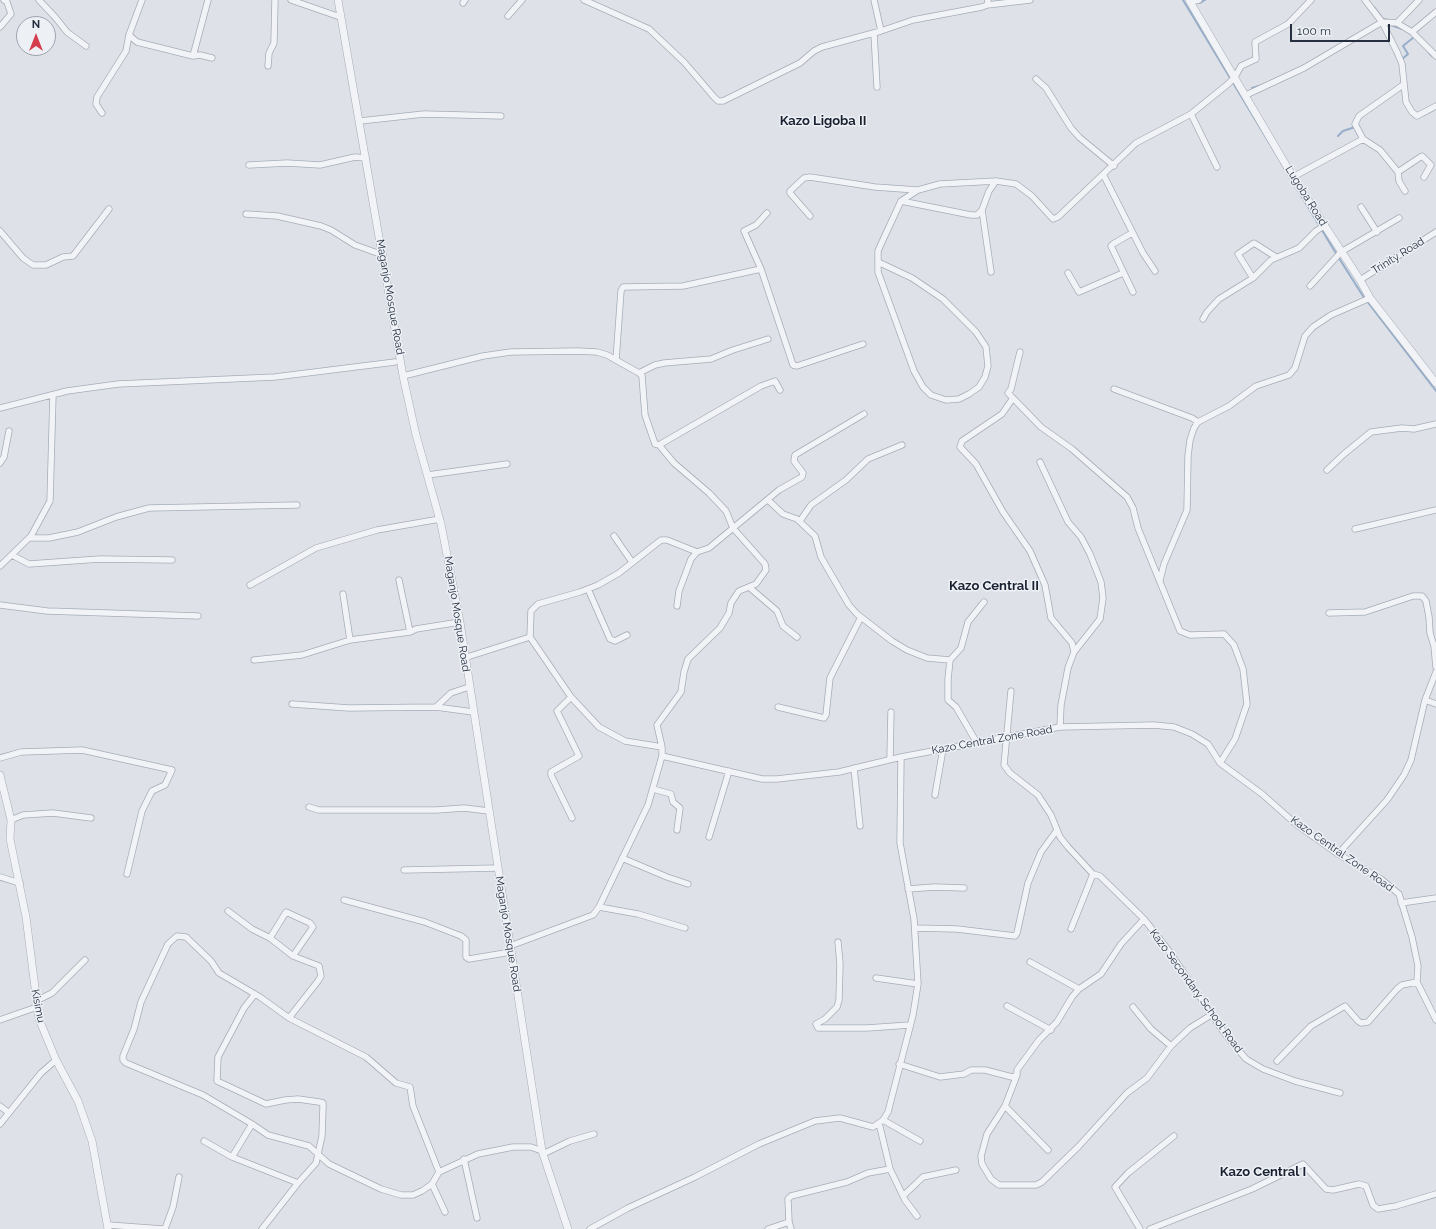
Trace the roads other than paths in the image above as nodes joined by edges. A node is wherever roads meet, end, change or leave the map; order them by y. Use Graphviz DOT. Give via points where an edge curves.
graph roads {
  1 [pos="39,0"];
  2 [pos="142,0"];
  3 [pos="208,0"];
  4 [pos="275,0"];
  5 [pos="291,0"];
  6 [pos="338,0"];
  7 [pos="522,0"];
  8 [pos="584,0"];
  9 [pos="874,0"];
  10 [pos="1030,0"];
  11 [pos="1199,0"];
  12 [pos="1311,0"];
  13 [pos="1365,0"];
  14 [pos="1419,0"];
  15 [pos="7,1"];
  16 [pos="1189,1"];
  17 [pos="988,2"];
  18 [pos="1436,12"];
  19 [pos="508,16"];
  20 [pos="340,17"];
  21 [pos="1382,22"];
  22 [pos="1397,23"];
  23 [pos="0,27"];
  24 [pos="881,31"];
  25 [pos="1412,32"];
  26 [pos="874,33"];
  27 [pos="129,35"];
  28 [pos="86,46"];
  29 [pos="193,56"];
  30 [pos="1436,56"];
  31 [pos="212,58"];
  32 [pos="268,66"];
  33 [pos="1235,77"];
  34 [pos="1036,79"];
  35 [pos="1403,84"];
  36 [pos="877,87"];
  37 [pos="1246,95"];
  38 [pos="1436,106"];
  39 [pos="102,113"];
  40 [pos="1191,114"];
  41 [pos="501,116"];
  42 [pos="360,121"];
  43 [pos="1362,139"];
  44 [pos="366,158"];
  45 [pos="249,165"];
  46 [pos="1114,166"];
  47 [pos="1217,168"];
  48 [pos="1398,172"];
  49 [pos="1104,176"];
  50 [pos="1293,177"];
  51 [pos="1424,177"];
  52 [pos="996,181"];
  53 [pos="918,190"];
  54 [pos="1405,191"];
  55 [pos="901,201"];
  56 [pos="1361,207"];
  57 [pos="109,209"];
  58 [pos="982,210"];
  59 [pos="767,213"];
  60 [pos="246,214"];
  61 [pos="810,216"];
  62 [pos="1399,218"];
  63 [pos="1324,226"];
  64 [pos="0,232"];
  65 [pos="1377,232"];
  66 [pos="1436,232"];
  67 [pos="1132,233"];
  68 [pos="1341,252"];
  69 [pos="383,255"];
  70 [pos="1276,257"];
  71 [pos="878,262"];
  72 [pos="762,269"];
  73 [pos="1155,271"];
  74 [pos="991,272"];
  75 [pos="1068,273"];
  76 [pos="1123,273"];
  77 [pos="1253,278"];
  78 [pos="1360,280"];
  79 [pos="1310,286"];
  80 [pos="1133,292"];
  81 [pos="1370,298"];
  82 [pos="1203,319"];
  83 [pos="768,339"];
  84 [pos="863,344"];
  85 [pos="1020,352"];
  86 [pos="616,360"];
  87 [pos="395,362"];
  88 [pos="639,373"];
  89 [pos="403,376"];
  90 [pos="1436,383"];
  91 [pos="1114,389"];
  92 [pos="780,390"];
  93 [pos="53,395"];
  94 [pos="1013,398"];
  95 [pos="0,408"];
  96 [pos="864,414"];
  97 [pos="1198,422"];
  98 [pos="1436,424"];
  99 [pos="9,431"];
  100 [pos="902,444"];
  101 [pos="659,445"];
  102 [pos="1040,462"];
  103 [pos="0,463"];
  104 [pos="507,464"];
  105 [pos="1327,470"];
  106 [pos="428,475"];
  107 [pos="768,500"];
  108 [pos="297,505"];
  109 [pos="1436,510"];
  110 [pos="440,519"];
  111 [pos="800,521"];
  112 [pos="734,528"];
  113 [pos="1355,529"];
  114 [pos="614,536"];
  115 [pos="29,538"];
  116 [pos="697,552"];
  117 [pos="12,555"];
  118 [pos="172,560"];
  119 [pos="632,562"];
  120 [pos="0,566"];
  121 [pos="399,580"];
  122 [pos="1160,581"];
  123 [pos="250,585"];
  124 [pos="749,587"];
  125 [pos="588,589"];
  126 [pos="343,594"];
  127 [pos="984,602"];
  128 [pos="0,605"];
  129 [pos="677,606"];
  130 [pos="1328,614"];
  131 [pos="198,616"];
  132 [pos="861,618"];
  133 [pos="460,622"];
  134 [pos="410,632"];
  135 [pos="627,635"];
  136 [pos="530,637"];
  137 [pos="797,637"];
  138 [pos="350,640"];
  139 [pos="1435,646"];
  140 [pos="1074,652"];
  141 [pos="464,658"];
  142 [pos="254,660"];
  143 [pos="950,660"];
  144 [pos="1436,667"];
  145 [pos="1436,672"];
  146 [pos="469,687"];
  147 [pos="1011,691"];
  148 [pos="571,697"];
  149 [pos="1425,700"];
  150 [pos="292,704"];
  151 [pos="1436,704"];
  152 [pos="436,707"];
  153 [pos="778,707"];
  154 [pos="472,712"];
  155 [pos="891,712"];
  156 [pos="1060,728"];
  157 [pos="1007,738"];
  158 [pos="977,742"];
  159 [pos="662,748"];
  160 [pos="943,749"];
  161 [pos="662,756"];
  162 [pos="901,757"];
  163 [pos="0,758"];
  164 [pos="890,759"];
  165 [pos="1220,762"];
  166 [pos="854,768"];
  167 [pos="729,771"];
  168 [pos="0,775"];
  169 [pos="653,789"];
  170 [pos="935,795"];
  171 [pos="3,797"];
  172 [pos="309,807"];
  173 [pos="489,811"];
  174 [pos="91,818"];
  175 [pos="572,818"];
  176 [pos="11,820"];
  177 [pos="860,826"];
  178 [pos="677,830"];
  179 [pos="1057,830"];
  180 [pos="709,837"];
  181 [pos="1338,854"];
  182 [pos="622,858"];
  183 [pos="498,868"];
  184 [pos="404,870"];
  185 [pos="126,874"];
  186 [pos="1093,874"];
  187 [pos="0,877"];
  188 [pos="20,883"];
  189 [pos="688,884"];
  190 [pos="964,888"];
  191 [pos="908,889"];
  192 [pos="1436,898"];
  193 [pos="344,900"];
  194 [pos="1401,903"];
  195 [pos="599,907"];
  196 [pos="228,911"];
  197 [pos="1144,919"];
  198 [pos="685,928"];
  199 [pos="915,928"];
  200 [pos="1071,929"];
  201 [pos="270,938"];
  202 [pos="838,942"];
  203 [pos="511,949"];
  204 [pos="293,956"];
  205 [pos="85,960"];
  206 [pos="1030,962"];
  207 [pos="876,978"];
  208 [pos="1417,982"];
  209 [pos="918,984"];
  210 [pos="1079,989"];
  211 [pos="255,994"];
  212 [pos="36,1004"];
  213 [pos="1007,1006"];
  214 [pos="1133,1008"];
  215 [pos="1211,1015"];
  216 [pos="289,1018"];
  217 [pos="0,1020"];
  218 [pos="1436,1020"];
  219 [pos="910,1025"];
  220 [pos="1051,1030"];
  221 [pos="1171,1046"];
  222 [pos="56,1060"];
  223 [pos="1277,1062"];
  224 [pos="900,1064"];
  225 [pos="1017,1075"];
  226 [pos="1340,1093"];
  227 [pos="0,1106"];
  228 [pos="1005,1106"];
  229 [pos="9,1113"];
  230 [pos="881,1122"];
  231 [pos="0,1124"];
  232 [pos="252,1124"];
  233 [pos="594,1134"];
  234 [pos="1174,1136"];
  235 [pos="920,1141"];
  236 [pos="204,1142"];
  237 [pos="1048,1150"];
  238 [pos="543,1152"];
  239 [pos="319,1156"];
  240 [pos="232,1157"];
  241 [pos="464,1159"];
  242 [pos="890,1169"];
  243 [pos="956,1170"];
  244 [pos="439,1172"];
  245 [pos="179,1177"];
  246 [pos="298,1183"];
  247 [pos="432,1184"];
  248 [pos="1436,1194"];
  249 [pos="903,1196"];
  250 [pos="445,1212"];
  251 [pos="917,1216"];
  252 [pos="477,1218"];
  253 [pos="789,1222"];
  254 [pos="108,1227"];
  255 [pos="164,1229"];
  256 [pos="262,1229"];
  257 [pos="568,1229"];
  258 [pos="590,1229"];
  259 [pos="768,1229"];
  260 [pos="791,1229"];
  261 [pos="1140,1229"];
  262 [pos="1150,1229"];
  1 -- 28 [label="street" via="67,32"];
  2 -- 27 [label="street"];
  3 -- 29 [label="street"];
  4 -- 32 [label="street" via="275,37 269,53"];
  5 -- 20 [label="street"];
  6 -- 20 [label="street, Maganjo Mosque Road"];
  7 -- 19 [label="street"];
  8 -- 26 [label="street" via="649,29 684,62 718,101 723,101 800,63 822,47"];
  9 -- 24 [label="street"];
  10 -- 17 [label="street"];
  11 -- 16 [label="street"];
  12 -- 33 [label="street" via="1288,24 1255,42 1256,59 1241,66"];
  13 -- 21 [label="street"];
  14 -- 22 [label="street"];
  15 -- 23 [label="street" via="11,14"];
  16 -- 33 [label="street, Lugoba Road"];
  17 -- 24 [label="street" via="973,10 913,20"];
  18 -- 25 [label="street"];
  20 -- 42 [label="street, Maganjo Mosque Road"];
  21 -- 22 [label="street"];
  21 -- 35 [label="street" via="1402,64"];
  21 -- 37 [label="street" via="1304,68"];
  22 -- 25 [label="street"];
  24 -- 26 [label="street"];
  25 -- 30 [label="street"];
  26 -- 36 [label="street"];
  27 -- 29 [label="street" via="137,42"];
  27 -- 39 [label="street" via="126,50 97,97 96,104"];
  29 -- 31 [label="street"];
  33 -- 37 [label="street, Lugoba Road"];
  33 -- 40 [label="street"];
  34 -- 46 [label="street" via="1046,88 1079,137"];
  35 -- 38 [label="street" via="1406,102 1415,116"];
  35 -- 43 [label="street" via="1359,116 1355,124"];
  37 -- 50 [label="street, Lugoba Road"];
  40 -- 46 [label="street" via="1141,140"];
  40 -- 47 [label="street"];
  41 -- 42 [label="street" via="424,114"];
  42 -- 44 [label="street, Maganjo Mosque Road"];
  43 -- 48 [label="street" via="1380,150"];
  43 -- 50 [label="street"];
  44 -- 45 [label="street" via="355,157 320,165 287,162"];
  44 -- 69 [label="street, Maganjo Mosque Road"];
  46 -- 49 [label="street"];
  48 -- 51 [label="street" via="1422,156 1431,165"];
  48 -- 54 [label="street" via="1399,181"];
  49 -- 52 [label="street" via="1064,214 1053,219 1032,196 1016,184"];
  49 -- 67 [label="street"];
  50 -- 63 [label="street, Lugoba Road"];
  52 -- 53 [label="street" via="940,184"];
  52 -- 58 [label="street"];
  53 -- 55 [label="street"];
  53 -- 61 [label="street" via="804,178 790,193"];
  55 -- 58 [label="street" via="971,215"];
  55 -- 71 [label="street" via="882,242"];
  56 -- 65 [label="street"];
  57 -- 64 [label="street" via="73,256 63,257 46,265 33,265 23,258"];
  58 -- 74 [label="street"];
  59 -- 72 [label="street" via="756,225 744,231"];
  60 -- 69 [label="street" via="278,216 321,226 355,245"];
  62 -- 65 [label="street"];
  63 -- 68 [label="street, Lugoba Road"];
  63 -- 70 [label="street" via="1299,248"];
  65 -- 68 [label="street"];
  66 -- 78 [label="street, Trinity Road"];
  67 -- 73 [label="street"];
  67 -- 76 [label="street" via="1111,245"];
  68 -- 78 [label="street, Lugoba Road"];
  68 -- 79 [label="street"];
  69 -- 89 [label="street, Maganjo Mosque Road"];
  70 -- 77 [label="street" via="1265,264"];
  70 -- 77 [label="street" via="1254,243 1238,254"];
  71 -- 71 [label="street" via="878,272 914,371 923,387 931,395 946,400 960,399 979,387 988,366 986,347 976,332 943,299 912,278"];
  72 -- 84 [label="street" via="793,365 797,366"];
  72 -- 86 [label="street" via="683,286 623,287"];
  75 -- 76 [label="street" via="1079,292"];
  76 -- 80 [label="street"];
  77 -- 82 [label="street" via="1219,299"];
  78 -- 81 [label="street, Lugoba Road"];
  81 -- 90 [label="street, Lugoba Road"];
  81 -- 97 [label="street" via="1323,319 1313,327 1306,336 1295,368 1289,376 1256,386 1229,406"];
  83 -- 88 [label="street" via="711,359 664,363"];
  85 -- 94 [label="street" via="1011,389 1008,392"];
  86 -- 88 [label="street"];
  86 -- 89 [label="street" via="597,352 511,352 456,361"];
  87 -- 93 [label="street" via="275,377 118,384"];
  88 -- 101 [label="street" via="644,382 643,400 649,428 655,444"];
  89 -- 106 [label="street, Maganjo Mosque Road"];
  91 -- 97 [label="street"];
  92 -- 101 [label="street" via="775,381 761,386"];
  93 -- 95 [label="street"];
  93 -- 115 [label="street" via="50,501"];
  94 -- 122 [label="street" via="1041,427 1072,449 1127,497"];
  94 -- 140 [label="street" via="1002,414 962,441 960,447 976,464 1030,551 1045,585 1051,618 1072,643"];
  96 -- 107 [label="street" via="795,455 794,461 803,475"];
  97 -- 122 [label="street" via="1190,440 1188,456 1187,510 1164,564"];
  98 -- 105 [label="street" via="1414,429 1371,432"];
  99 -- 103 [label="street" via="4,457"];
  100 -- 111 [label="street" via="868,459 846,480 811,505"];
  101 -- 112 [label="street" via="674,463 726,511"];
  102 -- 140 [label="street" via="1068,522 1081,537 1090,554 1101,582 1103,598 1100,619"];
  104 -- 106 [label="street"];
  106 -- 110 [label="street, Maganjo Mosque Road"];
  107 -- 111 [label="street" via="783,514"];
  107 -- 112 [label="street"];
  108 -- 115 [label="street" via="149,508 116,517 78,532 49,538"];
  109 -- 113 [label="street"];
  110 -- 123 [label="street" via="377,530 316,548"];
  110 -- 133 [label="street, Maganjo Mosque Road"];
  111 -- 132 [label="street" via="815,536 832,576 849,605"];
  112 -- 116 [label="street" via="709,548"];
  112 -- 124 [label="street" via="765,564 766,570 756,584"];
  114 -- 119 [label="street"];
  115 -- 117 [label="street"];
  116 -- 119 [label="street" via="663,539"];
  116 -- 129 [label="street" via="680,587"];
  117 -- 118 [label="street" via="29,564 100,559"];
  117 -- 120 [label="street"];
  119 -- 125 [label="street" via="619,573"];
  121 -- 134 [label="street"];
  122 -- 165 [label="street" via="1180,631 1190,635 1224,634 1234,645 1243,669 1247,704 1235,739"];
  124 -- 137 [label="street" via="777,611 783,626"];
  124 -- 159 [label="street" via="739,591 720,628 688,659 682,692 657,725"];
  125 -- 135 [label="street" via="610,639 614,641"];
  125 -- 136 [label="street" via="538,604 531,611"];
  126 -- 138 [label="street"];
  127 -- 143 [label="street" via="968,622 961,648"];
  128 -- 131 [label="street" via="47,611"];
  130 -- 139 [label="street" via="1365,612 1413,596 1422,596 1426,601 1430,633"];
  132 -- 143 [label="street" via="907,650 927,658"];
  132 -- 153 [label="street" via="830,678 824,718"];
  133 -- 134 [label="street"];
  133 -- 141 [label="street, Maganjo Mosque Road"];
  134 -- 138 [label="street"];
  136 -- 141 [label="street"];
  136 -- 148 [label="street"];
  138 -- 142 [label="street" via="302,655"];
  139 -- 144 [label="street"];
  140 -- 156 [label="street" via="1068,668"];
  141 -- 146 [label="street, Maganjo Mosque Road"];
  143 -- 158 [label="street" via="948,700 956,707"];
  145 -- 149 [label="street"];
  146 -- 152 [label="street" via="452,693"];
  146 -- 154 [label="street, Maganjo Mosque Road"];
  147 -- 157 [label="street"];
  148 -- 159 [label="street" via="599,727 625,741"];
  148 -- 175 [label="street" via="557,711 579,756 552,772 551,776"];
  149 -- 151 [label="street"];
  149 -- 181 [label="street" via="1411,760 1404,775 1387,800"];
  150 -- 152 [label="street" via="349,708"];
  152 -- 154 [label="street"];
  154 -- 173 [label="street, Maganjo Mosque Road"];
  155 -- 164 [label="street"];
  156 -- 157 [label="street, Kazo Central Zone Road"];
  156 -- 165 [label="street, Kazo Central Zone Road" via="1133,725 1174,727 1208,744"];
  157 -- 158 [label="street, Kazo Central Zone Road"];
  157 -- 179 [label="street, Kazo Secondary School Road" via="1004,765 1010,773 1038,794"];
  158 -- 160 [label="street, Kazo Central Zone Road"];
  159 -- 161 [label="street"];
  160 -- 162 [label="street, Kazo Central Zone Road"];
  160 -- 170 [label="street"];
  161 -- 167 [label="street, Kazo Central Zone Road"];
  161 -- 169 [label="street"];
  162 -- 164 [label="street, Kazo Central Zone Road"];
  162 -- 191 [label="street" via="900,843"];
  163 -- 185 [label="street" via="21,752 82,750 172,770 165,785 152,791 142,811"];
  164 -- 166 [label="street, Kazo Central Zone Road"];
  165 -- 181 [label="street, Kazo Central Zone Road" via="1297,825"];
  166 -- 167 [label="street, Kazo Central Zone Road" via="810,777 777,779 762,779"];
  166 -- 177 [label="street"];
  167 -- 180 [label="street"];
  168 -- 171 [label="street, Kisimu"];
  169 -- 178 [label="street" via="671,794 673,802 680,808"];
  169 -- 182 [label="street"];
  171 -- 176 [label="street, Kisimu"];
  172 -- 173 [label="street" via="319,810 464,808"];
  173 -- 183 [label="street, Maganjo Mosque Road"];
  174 -- 176 [label="street" via="53,813 23,815"];
  176 -- 188 [label="street, Kisimu" via="10,839"];
  179 -- 186 [label="street, Kazo Secondary School Road" via="1060,837"];
  179 -- 199 [label="street" via="1041,852 1028,884 1015,936 957,929"];
  181 -- 194 [label="street, Kazo Central Zone Road" via="1381,880 1399,894"];
  182 -- 189 [label="street"];
  182 -- 195 [label="street"];
  183 -- 184 [label="street"];
  183 -- 203 [label="street, Maganjo Mosque Road"];
  186 -- 197 [label="street, Kazo Secondary School Road" via="1100,876"];
  186 -- 200 [label="street"];
  187 -- 188 [label="street"];
  188 -- 212 [label="street, Kisimu"];
  190 -- 191 [label="street"];
  191 -- 199 [label="street"];
  192 -- 194 [label="street"];
  193 -- 203 [label="street" via="424,922 461,936 466,940 466,958 469,959"];
  194 -- 208 [label="street, Kazo Central Zone Road" via="1418,966"];
  195 -- 198 [label="street" via="638,914"];
  195 -- 203 [label="street" via="593,915"];
  196 -- 201 [label="street" via="252,929"];
  197 -- 210 [label="street" via="1121,944 1101,974"];
  197 -- 215 [label="street, Kazo Secondary School Road" via="1170,951"];
  199 -- 209 [label="street"];
  201 -- 204 [label="street"];
  201 -- 204 [label="street" via="286,912 310,923 313,927"];
  202 -- 219 [label="street" via="839,1000 837,1007 816,1026 867,1028"];
  203 -- 238 [label="street, Maganjo Mosque Road"];
  204 -- 216 [label="street" via="319,966 321,976"];
  205 -- 212 [label="street" via="52,993"];
  206 -- 210 [label="street"];
  207 -- 209 [label="street"];
  208 -- 218 [label="street, Kazo Central Zone Road"];
  208 -- 223 [label="street" via="1402,985 1397,989 1368,1022 1358,1021 1346,1006 1311,1026"];
  209 -- 219 [label="street"];
  210 -- 220 [label="street"];
  211 -- 216 [label="street"];
  211 -- 232 [label="street" via="219,972 186,937 177,936 168,944 151,977 123,1056 126,1063 203,1095"];
  211 -- 239 [label="street" via="244,1008 218,1056 217,1081 266,1104 298,1099 323,1103"];
  212 -- 217 [label="street"];
  212 -- 222 [label="street, Kisimu"];
  213 -- 220 [label="street"];
  214 -- 221 [label="street" via="1151,1029"];
  215 -- 221 [label="street" via="1190,1028"];
  215 -- 226 [label="street, Kazo Secondary School Road" via="1237,1051 1253,1064 1295,1081"];
  216 -- 244 [label="street" via="366,1056 396,1083 410,1087 413,1106"];
  219 -- 224 [label="street"];
  220 -- 225 [label="street" via="1039,1040 1017,1070"];
  221 -- 228 [label="street" via="1146,1078 1127,1093 1059,1166 1036,1185 999,1185 991,1179 982,1164 981,1156 988,1134"];
  222 -- 229 [label="street" via="41,1073"];
  222 -- 254 [label="street, Kisimu" via="78,1101 92,1141"];
  224 -- 225 [label="street" via="940,1077 964,1074 971,1070 985,1070 1012,1077"];
  224 -- 230 [label="street" via="888,1112"];
  225 -- 228 [label="street"];
  227 -- 229 [label="street"];
  228 -- 237 [label="street"];
  229 -- 231 [label="street"];
  230 -- 235 [label="street"];
  230 -- 242 [label="street"];
  230 -- 258 [label="street" via="869,1127 840,1118 803,1125 628,1208"];
  232 -- 239 [label="street" via="268,1135 309,1146"];
  232 -- 240 [label="street"];
  233 -- 238 [label="street"];
  234 -- 261 [label="street" via="1115,1187"];
  236 -- 240 [label="street"];
  238 -- 241 [label="street" via="531,1147 513,1147"];
  238 -- 257 [label="street, Maganjo Mosque Road"];
  239 -- 246 [label="street"];
  239 -- 247 [label="street" via="329,1164 391,1193 413,1196"];
  240 -- 246 [label="street"];
  241 -- 244 [label="street"];
  241 -- 252 [label="street"];
  242 -- 249 [label="street"];
  242 -- 253 [label="street" via="791,1196 788,1199"];
  243 -- 249 [label="street" via="923,1177"];
  244 -- 247 [label="street"];
  245 -- 255 [label="street" via="173,1207"];
  246 -- 256 [label="street"];
  247 -- 250 [label="street"];
  248 -- 262 [label="street" via="1378,1209 1373,1205 1366,1186 1359,1184 1333,1190 1326,1188 1304,1164 1252,1189"];
  249 -- 251 [label="street"];
  253 -- 259 [label="street"];
  253 -- 260 [label="street"];
  254 -- 255 [label="street"];
}
